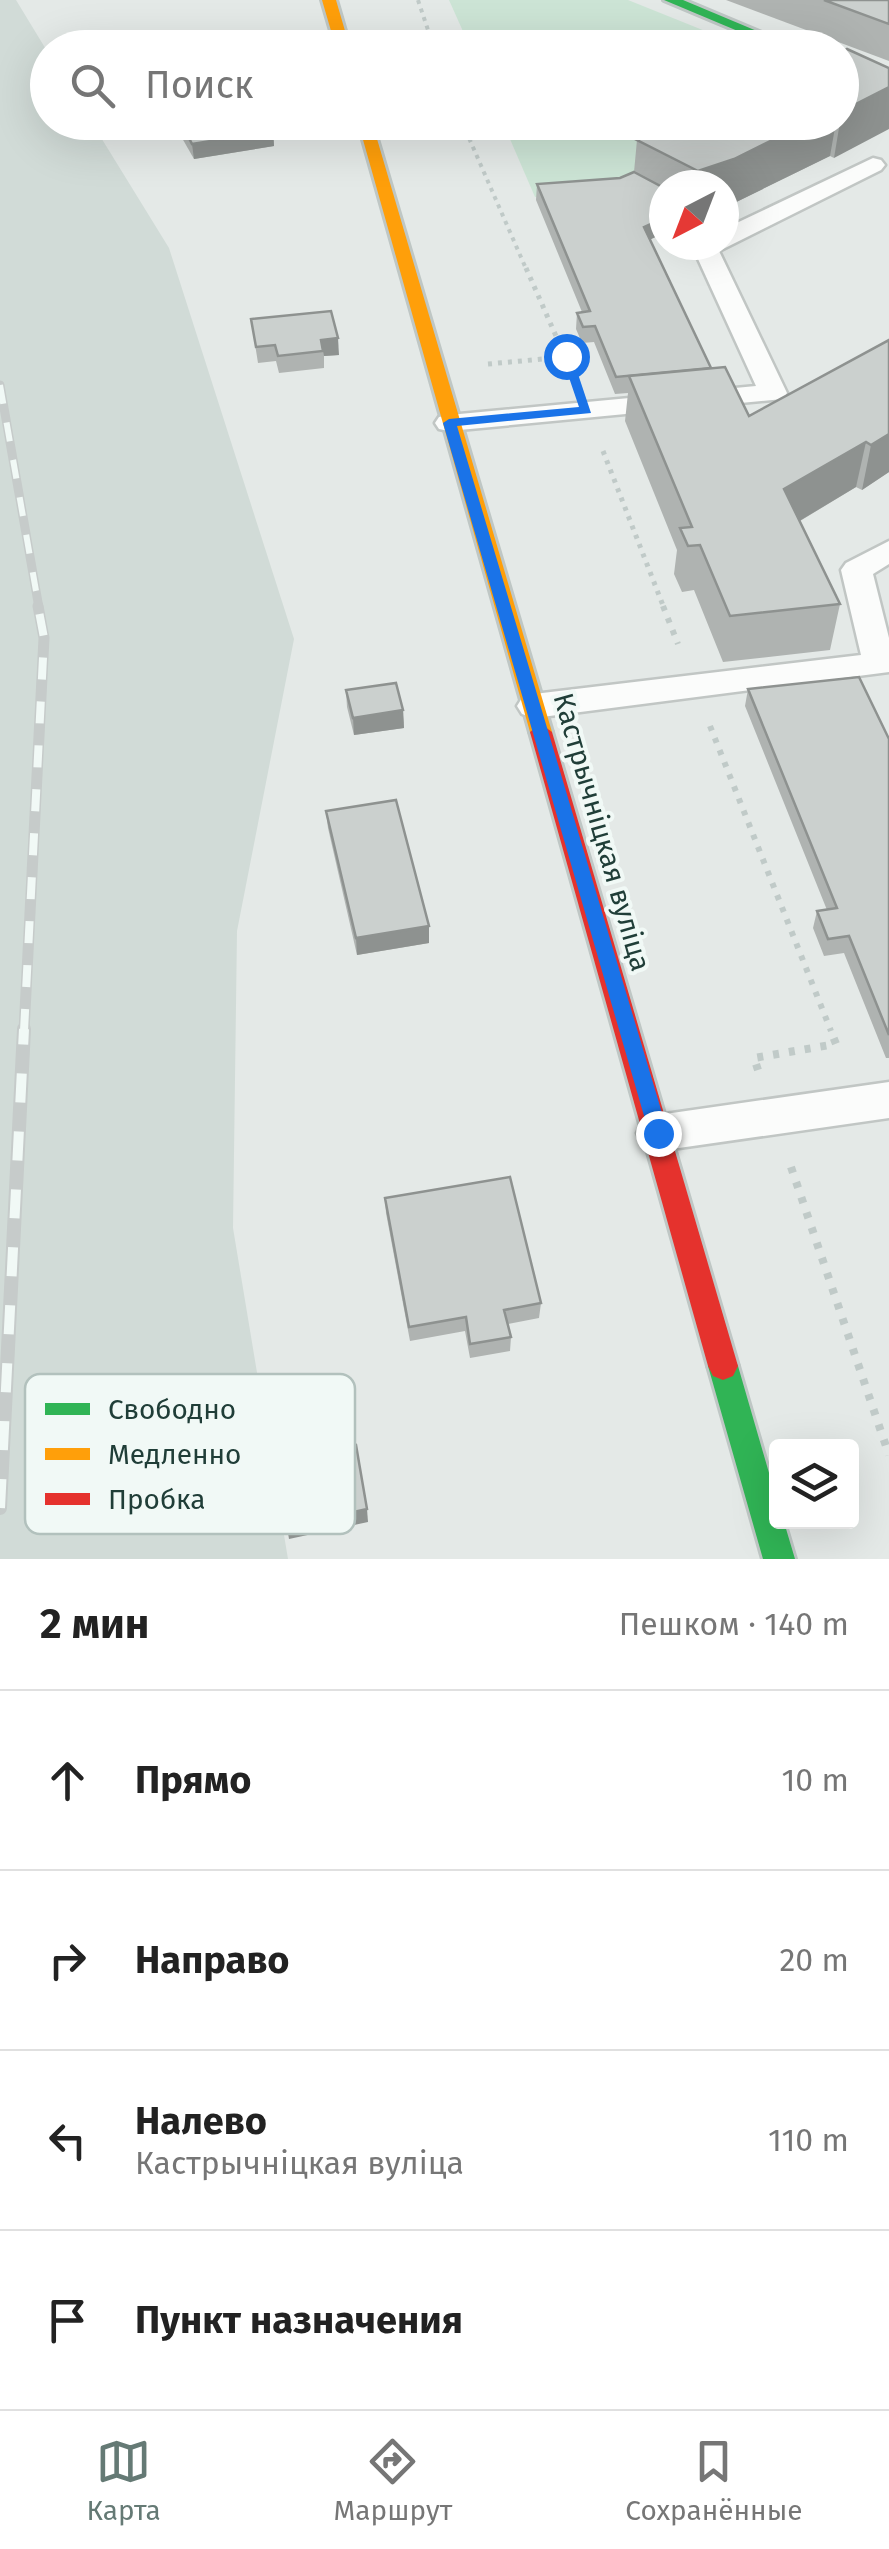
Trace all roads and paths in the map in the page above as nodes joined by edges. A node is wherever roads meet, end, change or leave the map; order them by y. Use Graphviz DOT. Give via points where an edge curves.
graph roads {
  1 [pos="329,0"];
  2 [pos="418,0"];
  3 [pos="671,0"];
  4 [pos="338,30"];
  5 [pos="428,30"];
  6 [pos="746,30"];
  7 [pos="369,140"];
  8 [pos="470,140"];
  9 [pos="873,165"];
  10 [pos="739,231"];
  11 [pos="711,260"];
  12 [pos="587,410"];
  13 [pos="449,423"];
  14 [pos="889,551"];
  15 [pos="694,687"];
  16 [pos="534,706"];
  17 [pos="889,1100"];
  18 [pos="774,1118"];
  19 [pos="658,1133"];
  20 [pos="889,1454"];
  21 [pos="779,1559"];
  1 -- 4 [label="main road"];
  2 -- 5 [label="path"];
  3 -- 6 [label="main road"];
  7 -- 13 [label="main road, Кастрычніцкая вуліца"];
  8 -- 12 [label="path"];
  9 -- 10 [label="lane"];
  11 -- 12 [label="lane" via="772,393"];
  12 -- 13 [label="lane"];
  12 -- 15 [label="path"];
  13 -- 16 [label="main road, Кастрычніцкая вуліца"];
  14 -- 15 [label="lane" via="857,570 879,664"];
  15 -- 16 [label="lane"];
  15 -- 18 [label="path" via="836,1044 754,1058"];
  16 -- 19 [label="main road, Кастрычніцкая вуліца"];
  17 -- 18 [label="lane"];
  18 -- 19 [label="lane"];
  18 -- 20 [label="path"];
  19 -- 21 [label="main road, Кастрычніцкая вуліца"];
}
